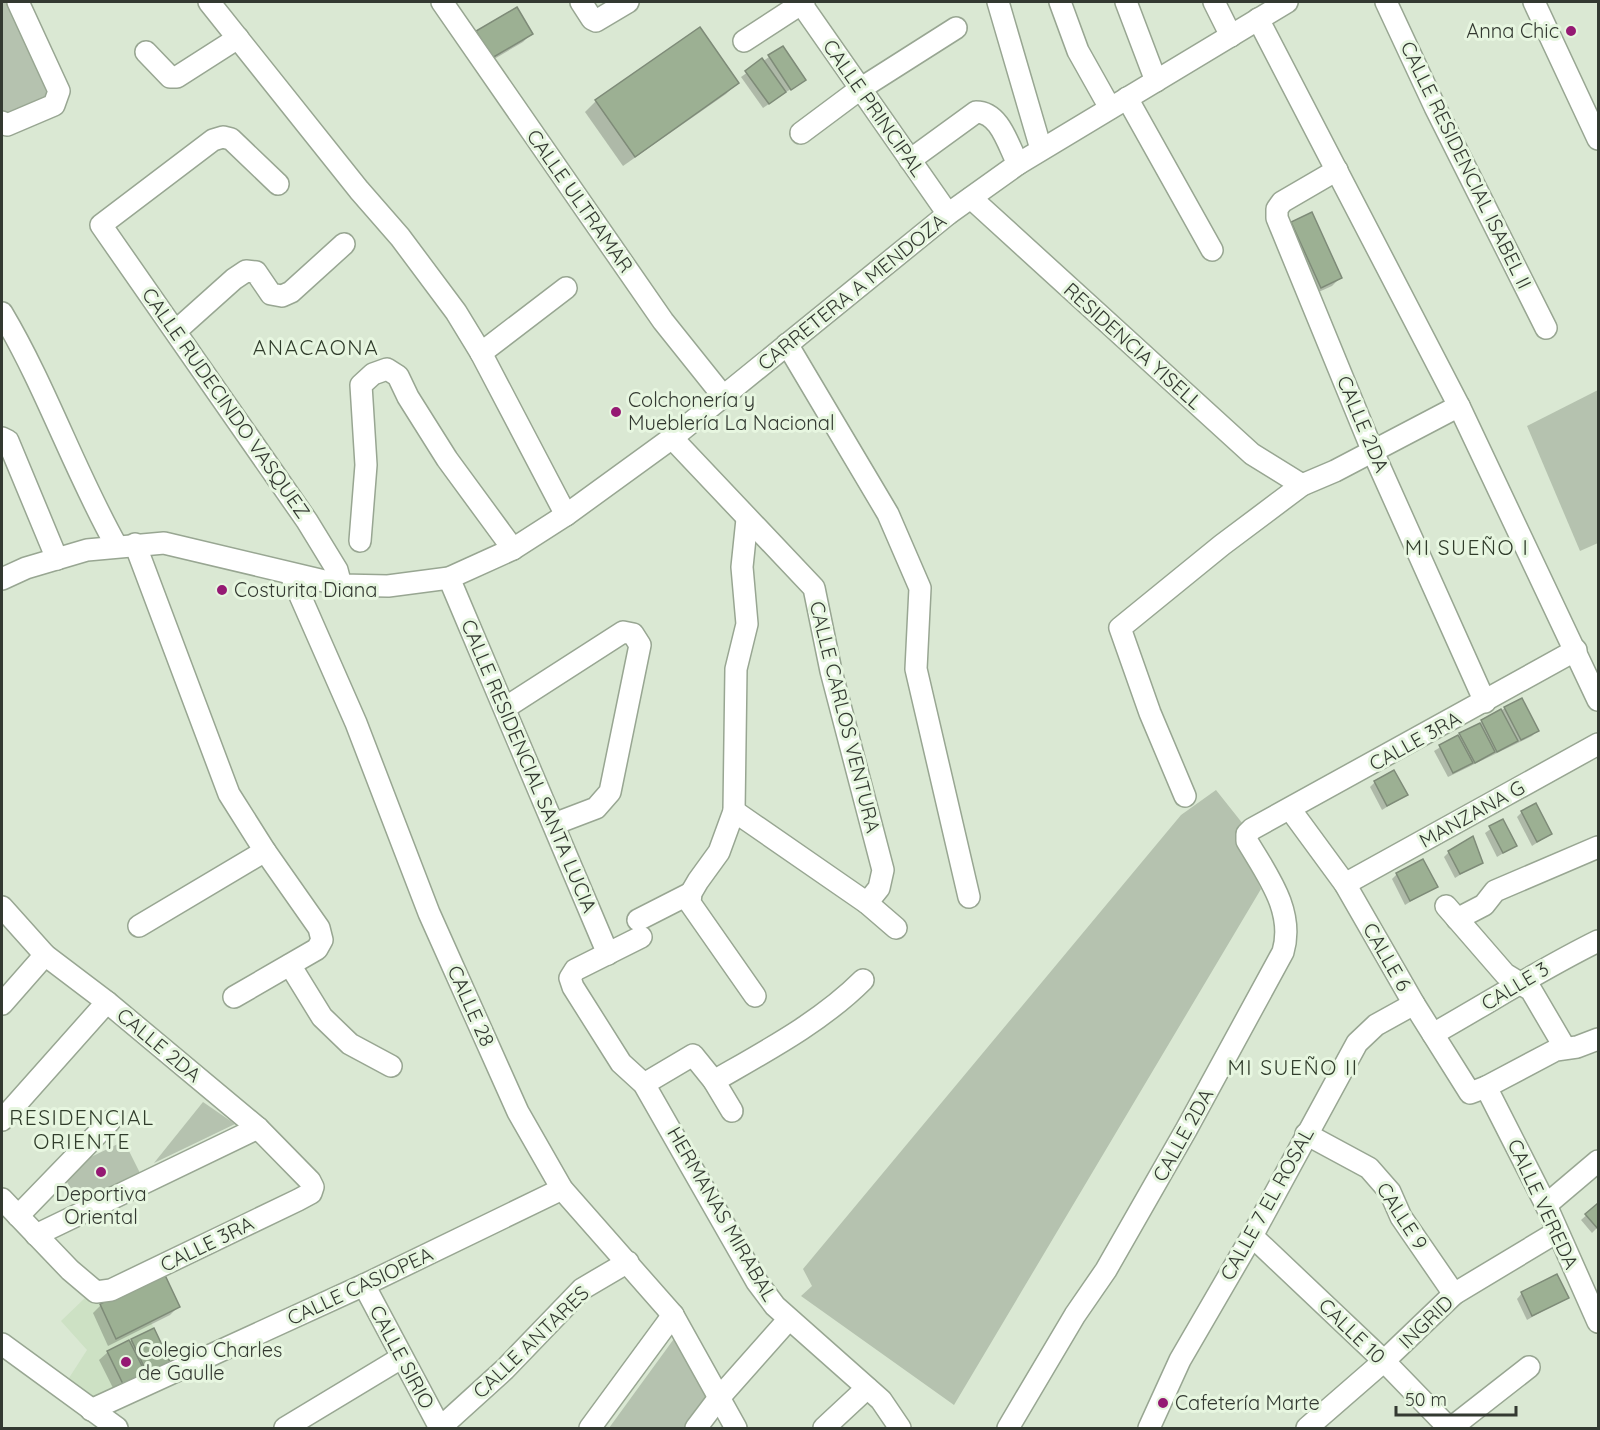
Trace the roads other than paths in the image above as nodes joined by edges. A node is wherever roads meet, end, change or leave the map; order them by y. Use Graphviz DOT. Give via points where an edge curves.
graph roads {
  1 [pos="18,2"];
  2 [pos="209,2"];
  3 [pos="442,2"];
  4 [pos="628,2"];
  5 [pos="802,2"];
  6 [pos="998,2"];
  7 [pos="1060,2"];
  8 [pos="1125,2"];
  9 [pos="1214,2"];
  10 [pos="1287,2"];
  11 [pos="1386,2"];
  12 [pos="1534,2"];
  13 [pos="586,10"];
  14 [pos="1258,19"];
  15 [pos="956,28"];
  16 [pos="1231,36"];
  17 [pos="238,38"];
  18 [pos="744,41"];
  19 [pos="146,52"];
  20 [pos="1156,81"];
  21 [pos="860,89"];
  22 [pos="1119,103"];
  23 [pos="2,122"];
  24 [pos="801,133"];
  25 [pos="1599,139"];
  26 [pos="1041,150"];
  27 [pos="910,160"];
  28 [pos="1018,164"];
  29 [pos="1337,170"];
  30 [pos="278,184"];
  31 [pos="971,198"];
  32 [pos="948,214"];
  33 [pos="344,244"];
  34 [pos="1212,250"];
  35 [pos="566,288"];
  36 [pos="2,313"];
  37 [pos="1546,328"];
  38 [pos="177,330"];
  39 [pos="787,344"];
  40 [pos="481,353"];
  41 [pos="723,396"];
  42 [pos="1459,406"];
  43 [pos="2,438"];
  44 [pos="672,438"];
  45 [pos="1374,452"];
  46 [pos="1302,485"];
  47 [pos="566,516"];
  48 [pos="747,519"];
  49 [pos="360,541"];
  50 [pos="126,544"];
  51 [pos="513,549"];
  52 [pos="57,559"];
  53 [pos="291,575"];
  54 [pos="449,578"];
  55 [pos="2,579"];
  56 [pos="341,585"];
  57 [pos="1576,650"];
  58 [pos="1599,700"];
  59 [pos="1485,702"];
  60 [pos="505,708"];
  61 [pos="1599,744"];
  62 [pos="1185,796"];
  63 [pos="1290,809"];
  64 [pos="734,811"];
  65 [pos="554,824"];
  66 [pos="1252,829"];
  67 [pos="1599,847"];
  68 [pos="265,851"];
  69 [pos="1344,884"];
  70 [pos="691,893"];
  71 [pos="969,897"];
  72 [pos="867,903"];
  73 [pos="2,907"];
  74 [pos="139,926"];
  75 [pos="896,928"];
  76 [pos="1599,941"];
  77 [pos="608,954"];
  78 [pos="45,955"];
  79 [pos="290,965"];
  80 [pos="863,980"];
  81 [pos="1521,984"];
  82 [pos="755,996"];
  83 [pos="234,997"];
  84 [pos="107,1002"];
  85 [pos="2,1004"];
  86 [pos="1414,1004"];
  87 [pos="1433,1034"];
  88 [pos="1599,1039"];
  89 [pos="1565,1048"];
  90 [pos="391,1066"];
  91 [pos="714,1081"];
  92 [pos="644,1084"];
  93 [pos="1486,1087"];
  94 [pos="732,1111"];
  95 [pos="2,1120"];
  96 [pos="110,1121"];
  97 [pos="258,1128"];
  98 [pos="1306,1134"];
  99 [pos="1599,1161"];
  100 [pos="313,1187"];
  101 [pos="562,1189"];
  102 [pos="2,1199"];
  103 [pos="1546,1205"];
  104 [pos="18,1216"];
  105 [pos="1557,1232"];
  106 [pos="36,1234"];
  107 [pos="1252,1236"];
  108 [pos="628,1262"];
  109 [pos="364,1285"];
  110 [pos="1454,1294"];
  111 [pos="1596,1310"];
  112 [pos="673,1315"];
  113 [pos="789,1319"];
  114 [pos="2,1344"];
  115 [pos="401,1358"];
  116 [pos="1384,1362"];
  117 [pos="1529,1367"];
  118 [pos="867,1388"];
  119 [pos="718,1399"];
  120 [pos="91,1410"];
  121 [pos="117,1428"];
  122 [pos="285,1428"];
  123 [pos="440,1428"];
  124 [pos="590,1428"];
  125 [pos="696,1428"];
  126 [pos="736,1428"];
  127 [pos="824,1428"];
  128 [pos="900,1428"];
  129 [pos="1008,1428"];
  130 [pos="1149,1428"];
  131 [pos="1307,1428"];
  132 [pos="1450,1428"];
  1 -- 23 [label="street" via="59,91 54,105 7,125"];
  2 -- 17 [label="street"];
  3 -- 41 [label="street, CALLE ULTRAMAR" via="663,321"];
  4 -- 13 [label="street" via="602,19"];
  5 -- 18 [label="street"];
  5 -- 21 [label="street, CALLE PRINCIPAL"];
  6 -- 26 [label="street"];
  7 -- 22 [label="street" via="1078,51"];
  8 -- 20 [label="street"];
  9 -- 16 [label="street"];
  10 -- 14 [label="street, CARRETERA A MENDOZA"];
  11 -- 37 [label="street, CALLE RESIDENCIAL ISABEL II"];
  12 -- 25 [label="street"];
  14 -- 16 [label="street, CARRETERA A MENDOZA"];
  14 -- 29 [label="street"];
  15 -- 21 [label="street"];
  16 -- 20 [label="street, CARRETERA A MENDOZA"];
  17 -- 19 [label="street" via="177,77 170,77"];
  17 -- 40 [label="street" via="400,237"];
  20 -- 22 [label="street, CARRETERA A MENDOZA"];
  21 -- 24 [label="street"];
  21 -- 27 [label="street, CALLE PRINCIPAL"];
  22 -- 26 [label="street, CARRETERA A MENDOZA"];
  22 -- 34 [label="street"];
  26 -- 28 [label="street, CARRETERA A MENDOZA"];
  27 -- 28 [label="street" via="976,112 986,112 994,117"];
  27 -- 32 [label="street, CALLE PRINCIPAL"];
  28 -- 31 [label="street, CARRETERA A MENDOZA"];
  29 -- 42 [label="street"];
  29 -- 45 [label="street, CALLE 2DA" via="1282,202 1277,218"];
  30 -- 38 [label="street, CALLE RUDECINDO VASQUEZ" via="231,139 223,137 213,140 101,225"];
  31 -- 32 [label="street, CARRETERA A MENDOZA"];
  31 -- 46 [label="street, RESIDENCIA YISELL" via="1252,454"];
  32 -- 39 [label="street, CARRETERA A MENDOZA"];
  33 -- 38 [label="street" via="282,296 271,294 256,272 246,271"];
  35 -- 40 [label="street"];
  36 -- 50 [label="street" via="29,358 99,514"];
  38 -- 56 [label="street, CALLE RUDECINDO VASQUEZ" via="326,549"];
  39 -- 41 [label="street, CARRETERA A MENDOZA"];
  39 -- 71 [label="street" via="888,514 920,588 916,669"];
  40 -- 47 [label="street"];
  41 -- 44 [label="street, CARRETERA A MENDOZA"];
  42 -- 45 [label="street"];
  42 -- 57 [label="street"];
  43 -- 52 [label="street" via="8,441"];
  44 -- 47 [label="street, CARRETERA A MENDOZA"];
  44 -- 48 [label="street, CALLE CARLOS VENTURA"];
  45 -- 46 [label="street"];
  45 -- 59 [label="street, CALLE 2DA"];
  46 -- 62 [label="street" via="1120,628"];
  47 -- 51 [label="street, CARRETERA A MENDOZA"];
  48 -- 64 [label="street" via="742,567 747,624 736,669"];
  48 -- 72 [label="street, CALLE CARLOS VENTURA" via="814,588 831,671 883,870 879,888"];
  49 -- 51 [label="street" via="366,465 361,385 373,374 387,369 398,376 447,459"];
  50 -- 52 [label="street, CARRETERA A MENDOZA"];
  50 -- 53 [label="street, CARRETERA A MENDOZA" via="164,543"];
  50 -- 68 [label="street" via="229,794"];
  51 -- 54 [label="street, CARRETERA A MENDOZA"];
  52 -- 55 [label="street, CARRETERA A MENDOZA"];
  53 -- 56 [label="street, CARRETERA A MENDOZA"];
  53 -- 101 [label="street, CALLE 28" via="356,723 429,913 518,1112"];
  54 -- 56 [label="street, CARRETERA A MENDOZA" via="388,586"];
  54 -- 60 [label="street, CALLE RESIDENCIAL SANTA LUCIA"];
  57 -- 58 [label="street"];
  57 -- 59 [label="street, CALLE 3RA"];
  59 -- 63 [label="street, CALLE 3RA"];
  60 -- 65 [label="street, CALLE RESIDENCIAL SANTA LUCIA"];
  60 -- 65 [label="street" via="623,632 633,634 640,645 610,792 596,808"];
  61 -- 69 [label="street, MANZANA G"];
  63 -- 66 [label="street, CALLE 3RA"];
  63 -- 69 [label="street, CALLE 6"];
  64 -- 70 [label="street" via="719,852"];
  64 -- 72 [label="street"];
  65 -- 77 [label="street, CALLE RESIDENCIAL SANTA LUCIA"];
  66 -- 129 [label="street, CALLE 2DA" via="1247,841 1274,886 1282,908 1286,931 1283,952 1123,1240"];
  67 -- 81 [label="street" via="1495,891 1484,905 1452,912 1505,974"];
  68 -- 74 [label="street"];
  68 -- 79 [label="street" via="319,928 322,940 317,949"];
  69 -- 86 [label="street, CALLE 6"];
  70 -- 77 [label="street"];
  70 -- 82 [label="street" via="690,903"];
  72 -- 75 [label="street"];
  73 -- 78 [label="street, CALLE 2DA"];
  76 -- 81 [label="street, CALLE 3"];
  77 -- 92 [label="street, HERMANAS MIRABAL" via="575,970 570,978 621,1063"];
  78 -- 84 [label="street, CALLE 2DA"];
  78 -- 85 [label="street"];
  79 -- 83 [label="street"];
  79 -- 90 [label="street" via="322,1017 350,1044"];
  80 -- 91 [label="street" via="840,1003"];
  81 -- 87 [label="street, CALLE 3"];
  81 -- 89 [label="street" via="1532,990"];
  84 -- 95 [label="street"];
  84 -- 97 [label="street, CALLE 2DA"];
  86 -- 87 [label="street, CALLE 6"];
  86 -- 98 [label="street, CALLE 7 EL ROSAL" via="1376,1025 1357,1043"];
  87 -- 93 [label="street, CALLE 6" via="1470,1093"];
  88 -- 89 [label="street"];
  89 -- 93 [label="street"];
  91 -- 92 [label="street" via="693,1055"];
  91 -- 94 [label="street"];
  92 -- 113 [label="street, HERMANAS MIRABAL" via="757,1282"];
  93 -- 103 [label="street, CALLE VEREDA"];
  96 -- 104 [label="street"];
  97 -- 100 [label="street, CALLE 2DA"];
  97 -- 106 [label="street"];
  98 -- 107 [label="street, CALLE 7 EL ROSAL"];
  98 -- 110 [label="street, CALLE 9" via="1369,1168 1390,1192 1401,1217"];
  99 -- 103 [label="street"];
  100 -- 106 [label="street, CALLE 3RA" via="310,1193 111,1290 96,1292"];
  101 -- 108 [label="street, CALLE 28"];
  101 -- 109 [label="street, CALLE CASIOPEA"];
  102 -- 104 [label="street"];
  103 -- 105 [label="street, CALLE VEREDA"];
  104 -- 106 [label="street"];
  105 -- 110 [label="street, INGRID"];
  105 -- 111 [label="street, CALLE VEREDA"];
  107 -- 116 [label="street, CALLE 10"];
  107 -- 130 [label="street, CALLE 7 EL ROSAL" via="1180,1360"];
  108 -- 112 [label="street, CALLE 28"];
  108 -- 123 [label="street, CALLE ANTARES" via="582,1289 505,1369"];
  109 -- 115 [label="street, CALLE SIRIO"];
  109 -- 120 [label="street, CALLE CASIOPEA"];
  110 -- 116 [label="street, INGRID"];
  112 -- 119 [label="street, CALLE 28"];
  112 -- 124 [label="street"];
  113 -- 118 [label="street, HERMANAS MIRABAL"];
  113 -- 119 [label="street"];
  114 -- 120 [label="street"];
  115 -- 122 [label="street"];
  115 -- 123 [label="street, CALLE SIRIO"];
  116 -- 131 [label="street, INGRID"];
  116 -- 132 [label="street, CALLE 10"];
  117 -- 132 [label="street"];
  118 -- 127 [label="street"];
  118 -- 128 [label="street, HERMANAS MIRABAL" via="881,1400"];
  119 -- 125 [label="street"];
  119 -- 126 [label="street, CALLE 28"];
  120 -- 121 [label="street"];
}
